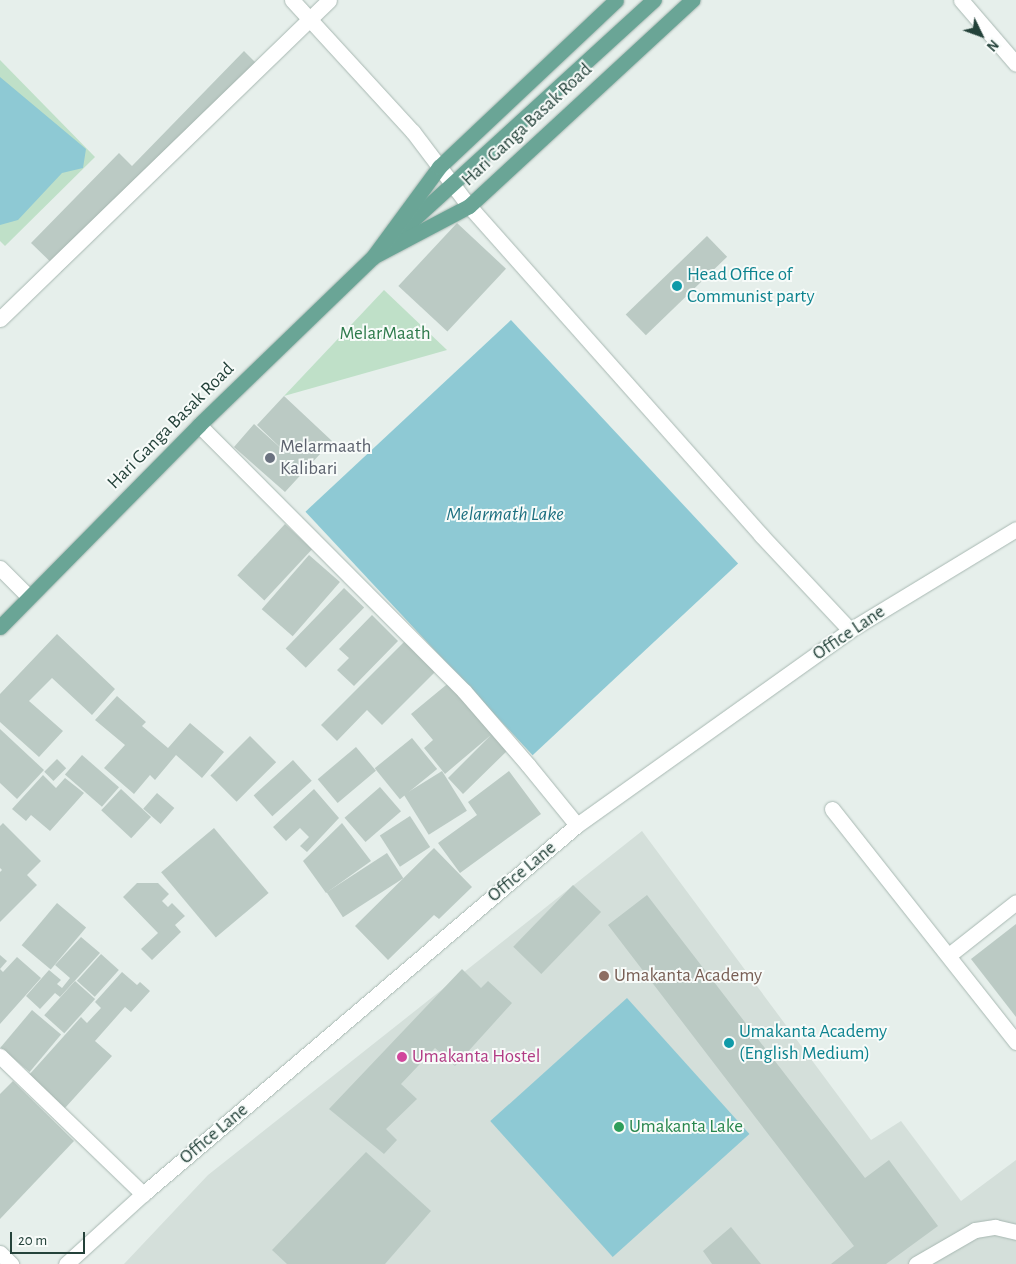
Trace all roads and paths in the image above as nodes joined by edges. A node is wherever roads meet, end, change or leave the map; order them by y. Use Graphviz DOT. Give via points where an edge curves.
graph roads {
  1 [pos="292,0"];
  2 [pos="329,0"];
  3 [pos="616,0"];
  4 [pos="654,0"];
  5 [pos="692,0"];
  6 [pos="960,0"];
  7 [pos="310,18"];
  8 [pos="1016,64"];
  9 [pos="439,167"];
  10 [pos="453,185"];
  11 [pos="469,206"];
  12 [pos="373,257"];
  13 [pos="0,319"];
  14 [pos="199,425"];
  15 [pos="1016,529"];
  16 [pos="0,568"];
  17 [pos="29,597"];
  18 [pos="0,627"];
  19 [pos="850,630"];
  20 [pos="832,809"];
  21 [pos="577,826"];
  22 [pos="1016,902"];
  23 [pos="949,955"];
  24 [pos="1016,1042"];
  25 [pos="0,1056"];
  26 [pos="143,1194"];
  27 [pos="1016,1232"];
  28 [pos="0,1253"];
  29 [pos="11,1264"];
  30 [pos="66,1264"];
  31 [pos="916,1264"];
  1 -- 7 [label="street"];
  2 -- 7 [label="street"];
  3 -- 9 [label="main road, Hari Ganga Basak Road"];
  4 -- 10 [label="main road"];
  5 -- 11 [label="main road, Hari Ganga Basak Road"];
  6 -- 8 [label="street"];
  7 -- 9 [label="street"];
  7 -- 13 [label="street"];
  9 -- 10 [label="street"];
  9 -- 12 [label="main road, Hari Ganga Basak Road"];
  10 -- 11 [label="street"];
  10 -- 12 [label="main road"];
  11 -- 12 [label="main road, Hari Ganga Basak Road"];
  11 -- 19 [label="street"];
  12 -- 14 [label="main road, Hari Ganga Basak Road"];
  14 -- 17 [label="main road, Hari Ganga Basak Road"];
  14 -- 21 [label="street" via="464,691"];
  15 -- 19 [label="street, Office Lane"];
  16 -- 17 [label="street"];
  17 -- 18 [label="main road, Hari Ganga Basak Road"];
  19 -- 21 [label="street, Office Lane"];
  20 -- 23 [label="street"];
  21 -- 26 [label="street, Office Lane"];
  22 -- 23 [label="street"];
  23 -- 24 [label="street"];
  25 -- 26 [label="street"];
  26 -- 30 [label="street, Office Lane"];
  27 -- 31 [label="street" via="995,1227 976,1230"];
  28 -- 29 [label="street"];
}
